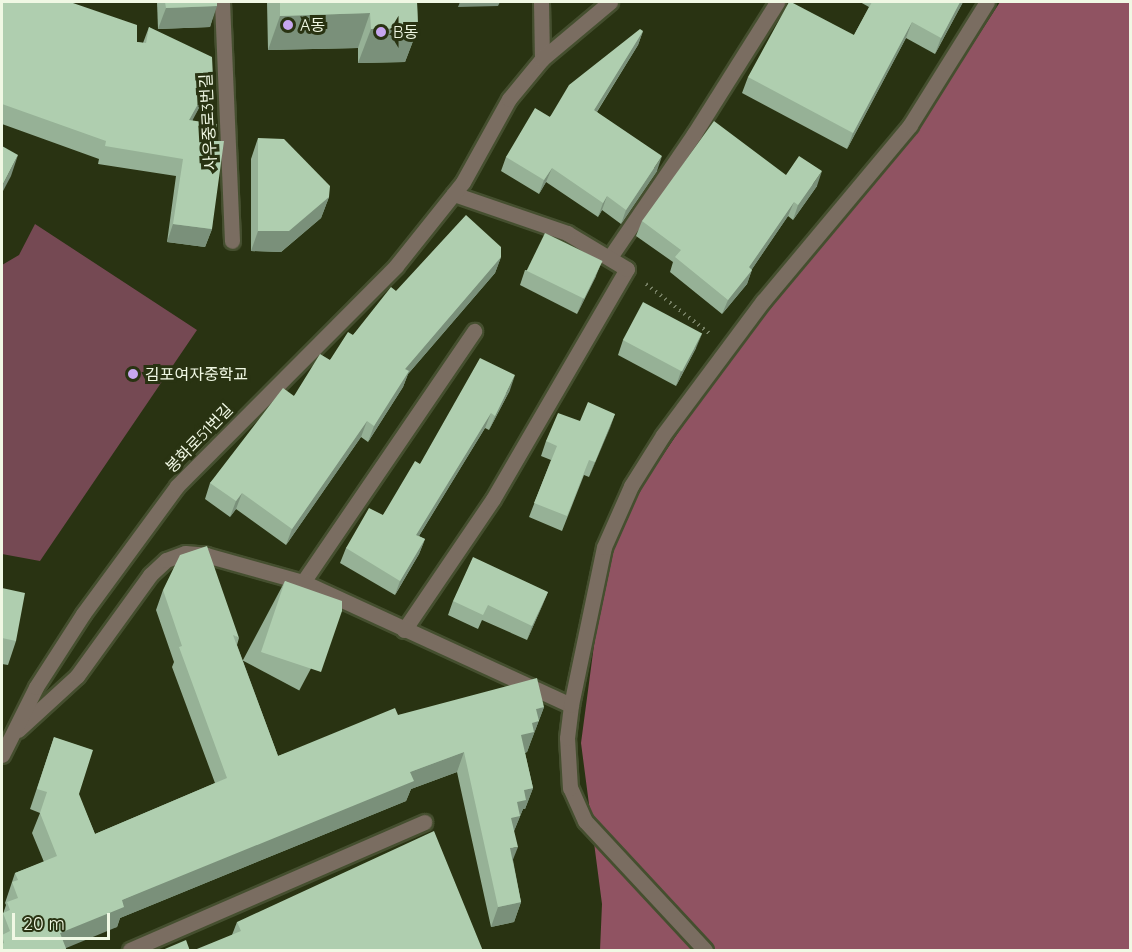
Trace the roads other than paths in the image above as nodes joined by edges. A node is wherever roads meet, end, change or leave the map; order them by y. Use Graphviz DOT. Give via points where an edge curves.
graph roads {
  1 [pos="222,2"];
  2 [pos="540,2"];
  3 [pos="610,2"];
  4 [pos="777,2"];
  5 [pos="987,2"];
  6 [pos="542,59"];
  7 [pos="454,194"];
  8 [pos="232,241"];
  9 [pos="610,257"];
  10 [pos="474,331"];
  11 [pos="303,582"];
  12 [pos="404,630"];
  13 [pos="571,705"];
  14 [pos="9,738"];
  15 [pos="2,755"];
  16 [pos="424,822"];
  17 [pos="130,951"];
  18 [pos="705,951"];
  1 -- 8 [label="lane, 사우중로3번길"];
  2 -- 6 [label="lane"];
  3 -- 6 [label="lane, 봉화로51번길"];
  4 -- 9 [label="lane"];
  5 -- 13 [label="lane" via="910,125 727,347 663,435 615,516 594,584"];
  6 -- 7 [label="lane, 봉화로51번길" via="509,99"];
  7 -- 9 [label="lane" via="567,233"];
  7 -- 14 [label="lane, 봉화로51번길" via="396,266 177,486 83,614"];
  9 -- 12 [label="lane" via="627,269 494,499"];
  10 -- 11 [label="lane"];
  11 -- 12 [label="lane, 봉화로51번길"];
  11 -- 14 [label="lane, 봉화로51번길" via="206,555 185,553 166,560 150,575 77,676"];
  12 -- 13 [label="lane, 봉화로51번길"];
  13 -- 18 [label="lane" via="567,767 576,804 614,856"];
  14 -- 15 [label="lane, 봉화로51번길"];
  16 -- 17 [label="lane"];
}
